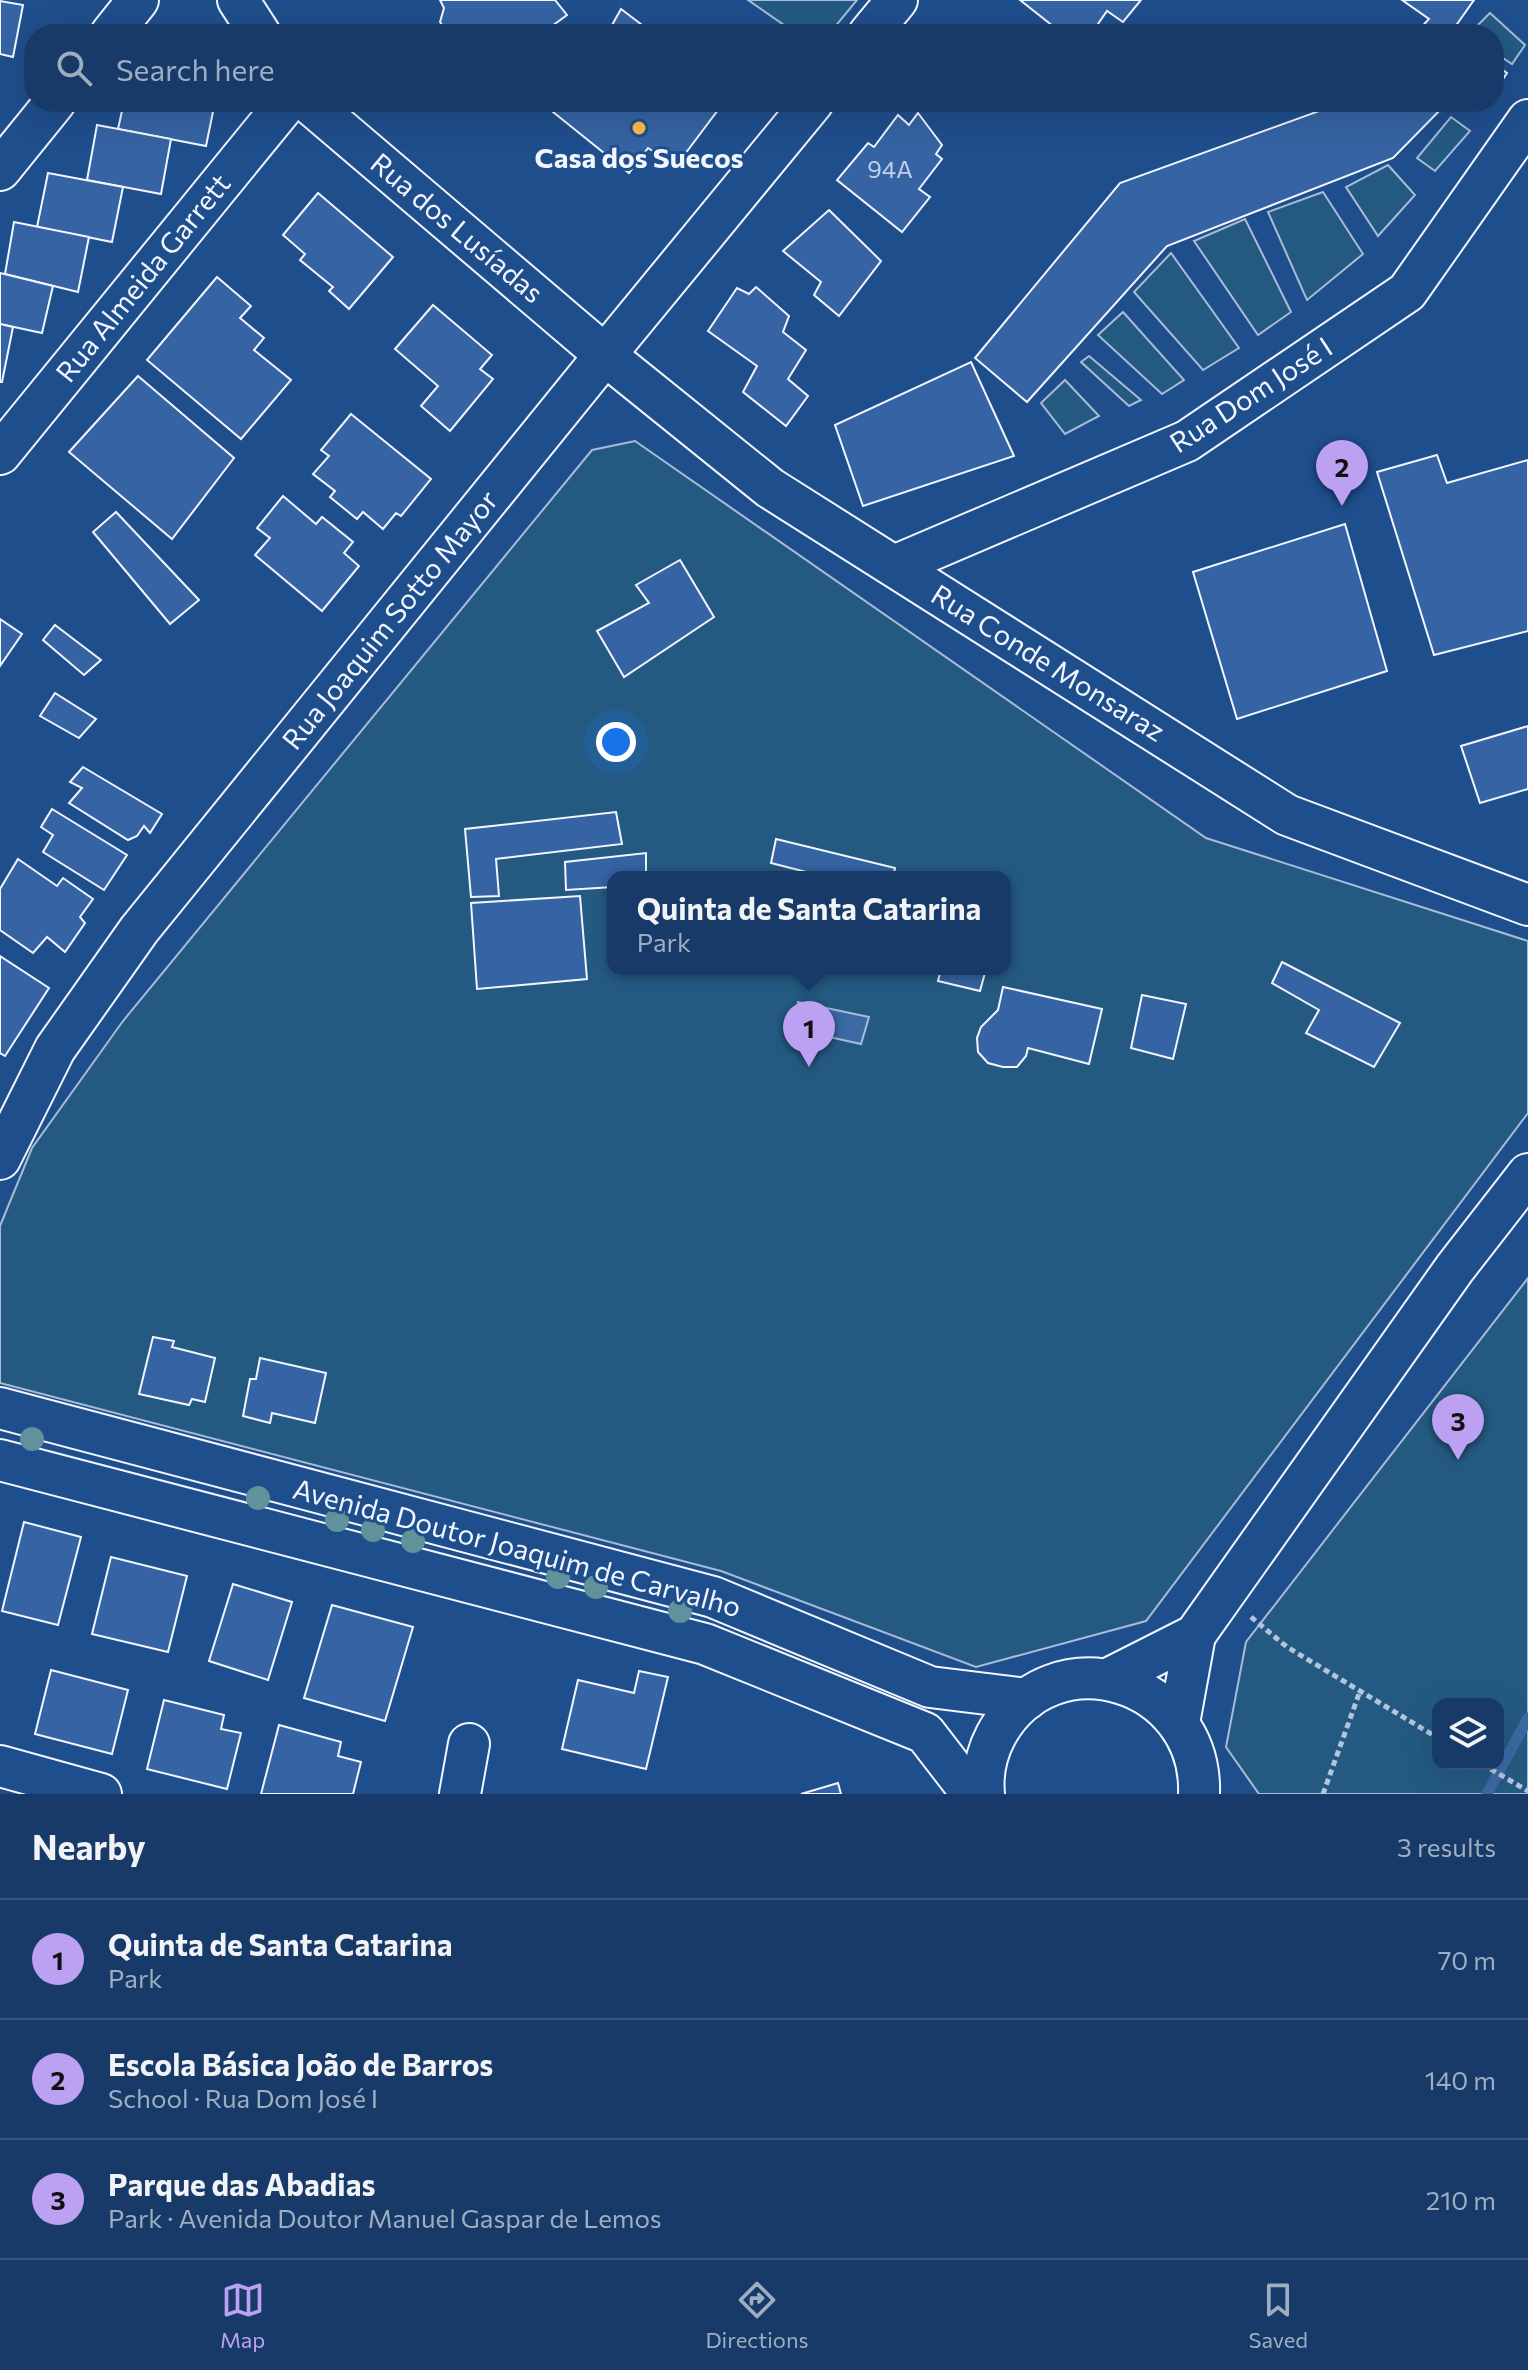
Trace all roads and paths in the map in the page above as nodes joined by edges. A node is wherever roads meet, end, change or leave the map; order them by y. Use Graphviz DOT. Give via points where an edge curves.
graph roads {
  1 [pos="138,0"];
  2 [pos="238,0"];
  3 [pos="897,0"];
  4 [pos="119,24"];
  5 [pos="254,24"];
  6 [pos="877,24"];
  7 [pos="47,112"];
  8 [pos="279,112"];
  9 [pos="320,112"];
  10 [pos="805,112"];
  11 [pos="1528,120"];
  12 [pos="0,170"];
  13 [pos="605,355"];
  14 [pos="0,454"];
  15 [pos="894,566"];
  16 [pos="1528,905"];
  17 [pos="0,1159"];
  18 [pos="1528,1174"];
  19 [pos="0,1408"];
  20 [pos="0,1460"];
  21 [pos="1226,1595"];
  22 [pos="1195,1635"];
  23 [pos="1108,1679"];
  24 [pos="1360,1691"];
  25 [pos="1027,1699"];
  26 [pos="1179,1723"];
  27 [pos="1432,1734"];
  28 [pos="469,1744"];
  29 [pos="0,1766"];
  30 [pos="1491,1770"];
  31 [pos="1528,1791"];
  32 [pos="101,1794"];
  33 [pos="460,1794"];
  34 [pos="972,1794"];
  35 [pos="984,1794"];
  36 [pos="1199,1794"];
  37 [pos="1323,1794"];
  1 -- 4 [label="street"];
  2 -- 5 [label="street"];
  3 -- 6 [label="street"];
  7 -- 12 [label="street"];
  8 -- 14 [label="street, Rua Almeida Garrett"];
  9 -- 13 [label="street, Rua dos Lusíadas"];
  10 -- 13 [label="street, Rua Joaquim Sotto Mayor"];
  11 -- 15 [label="street, Rua Dom José I" via="1407,292 1187,441"];
  13 -- 15 [label="street, Rua Conde Monsaraz" via="770,488"];
  13 -- 17 [label="street, Rua Joaquim Sotto Mayor" via="139,930 55,1049"];
  15 -- 16 [label="street, Rua Conde Monsaraz" via="1287,815"];
  18 -- 21 [label="street" via="1455,1268"];
  19 -- 25 [label="street, Avenida Doutor Joaquim de Carvalho" via="713,1597 930,1687"];
  20 -- 34 [label="street, Avenida Doutor Joaquim de Carvalho" via="705,1644 925,1733"];
  21 -- 22 [label="street"];
  21 -- 24 [label="path" via="1287,1647"];
  22 -- 23 [label="street"];
  22 -- 26 [label="street"];
  23 -- 25 [label="street" via="1052,1685"];
  23 -- 26 [label="street" via="1160,1702"];
  24 -- 27 [label="path"];
  24 -- 37 [label="path"];
  25 -- 35 [label="street" via="1004,1721 989,1749"];
  26 -- 36 [label="street" via="1193,1748"];
  28 -- 33 [label="street"];
  29 -- 32 [label="street"];
  30 -- 31 [label="path"];
}
